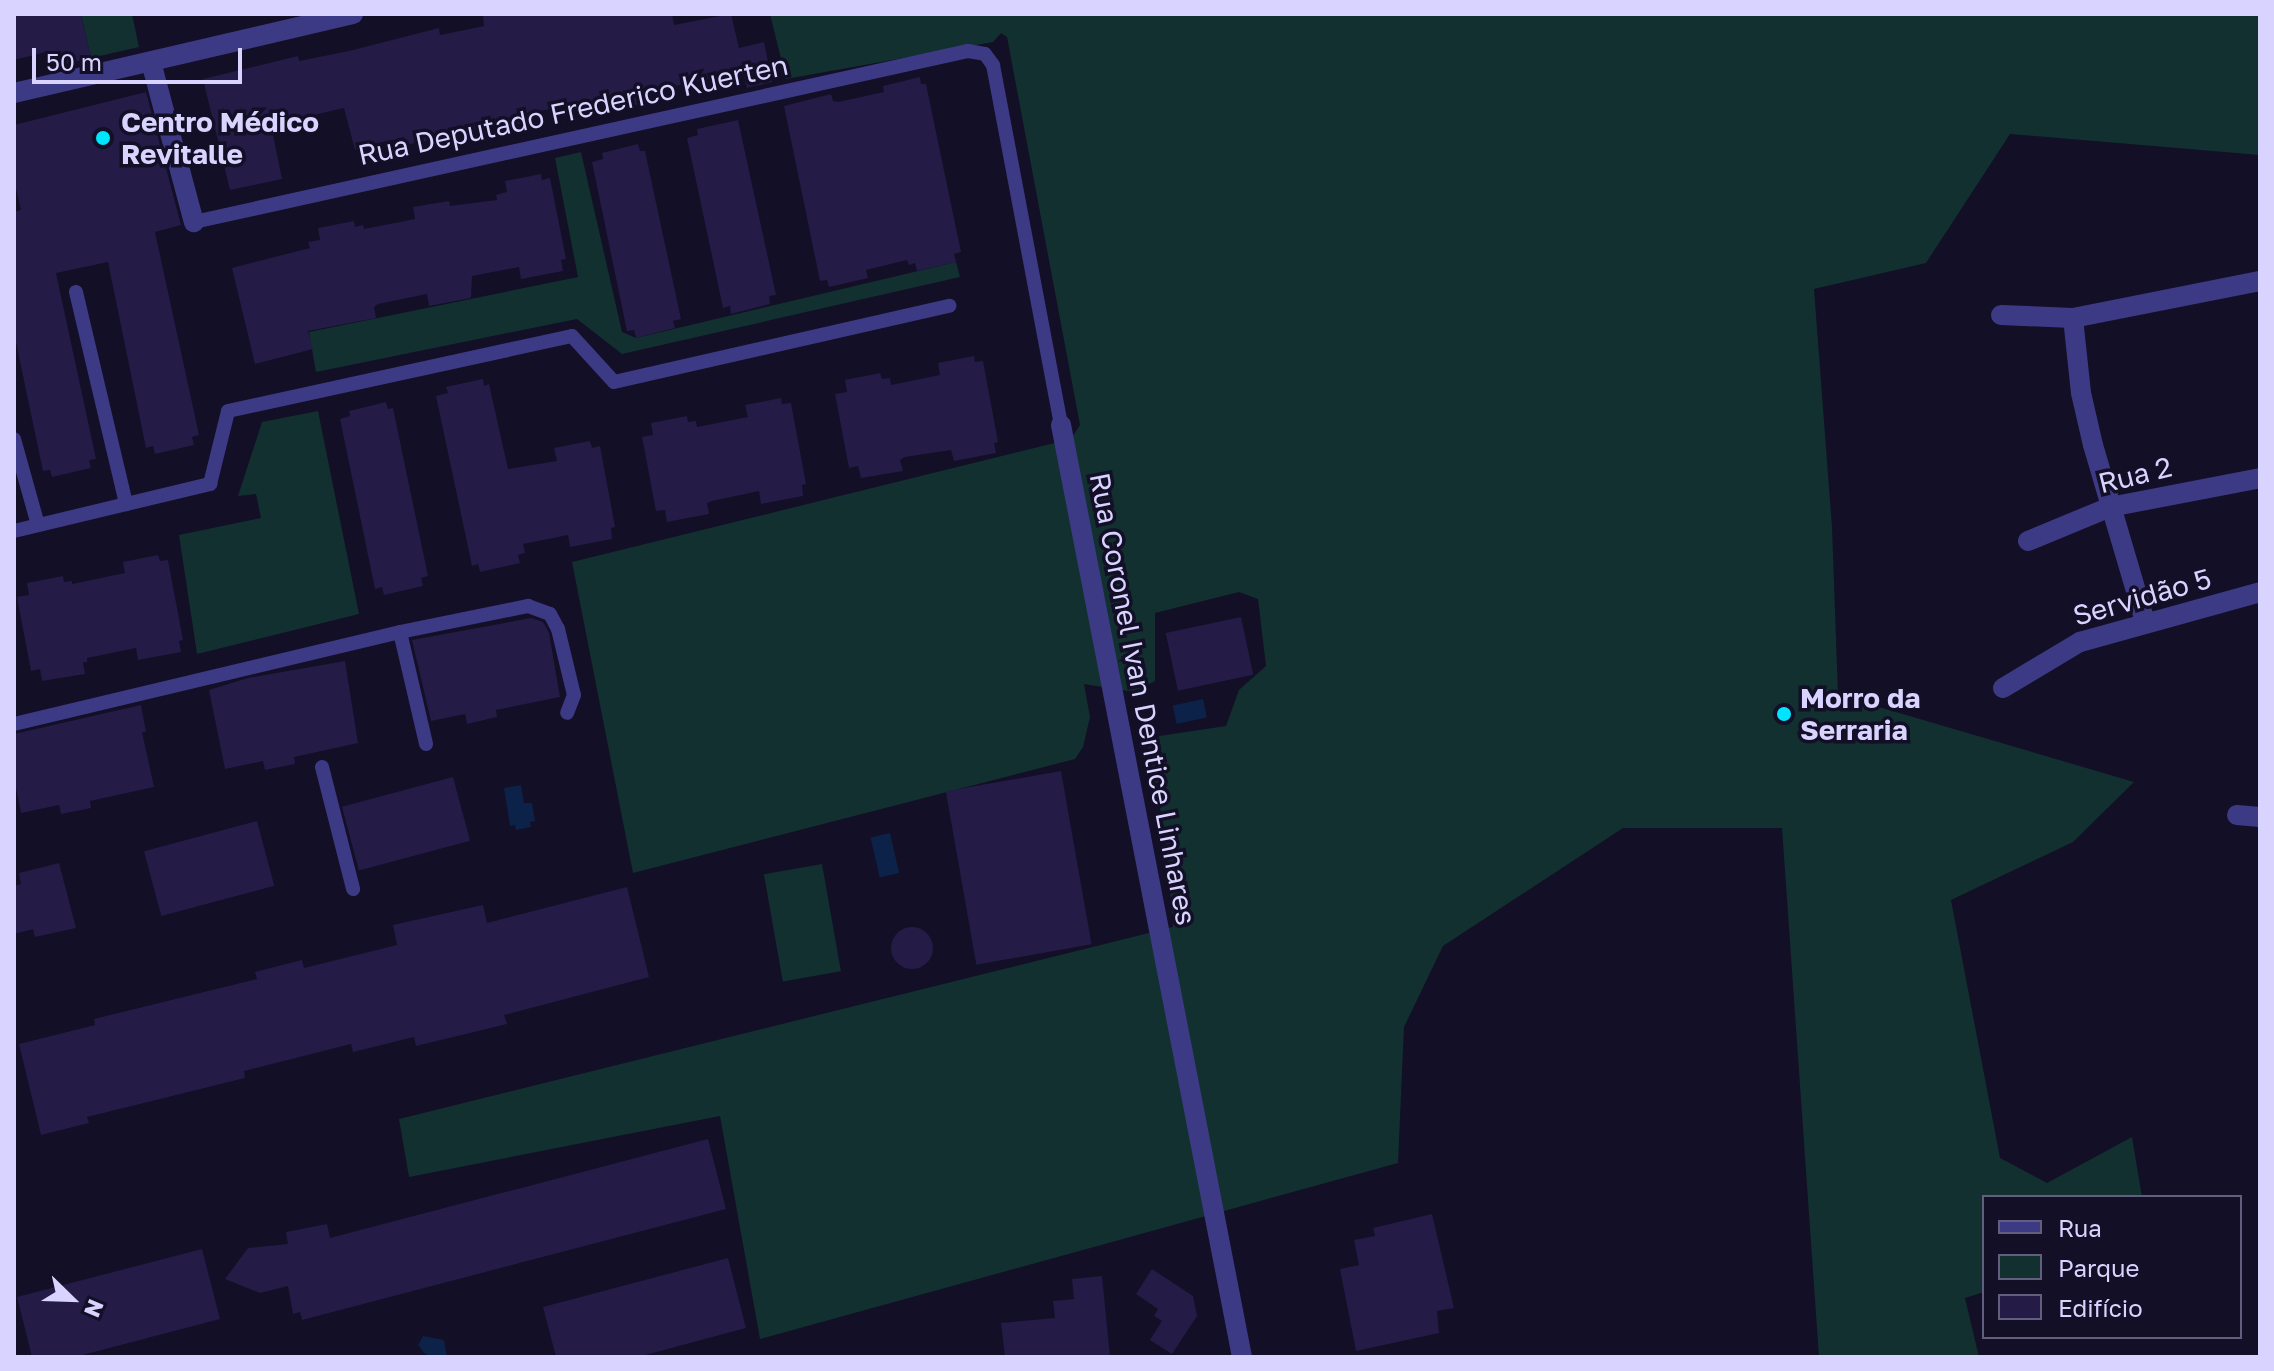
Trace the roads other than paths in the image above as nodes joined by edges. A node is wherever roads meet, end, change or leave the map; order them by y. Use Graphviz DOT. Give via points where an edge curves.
graph roads {
  1 [pos="353,14"];
  2 [pos="985,54"];
  3 [pos="151,62"];
  4 [pos="14,93"];
  5 [pos="194,222"];
  6 [pos="2260,281"];
  7 [pos="76,292"];
  8 [pos="949,306"];
  9 [pos="2001,315"];
  10 [pos="2073,318"];
  11 [pos="1061,425"];
  12 [pos="14,439"];
  13 [pos="2260,478"];
  14 [pos="126,504"];
  15 [pos="2110,507"];
  16 [pos="38,525"];
  17 [pos="14,531"];
  18 [pos="2028,541"];
  19 [pos="2260,592"];
  20 [pos="2145,622"];
  21 [pos="400,632"];
  22 [pos="2003,688"];
  23 [pos="567,713"];
  24 [pos="14,724"];
  25 [pos="426,744"];
  26 [pos="322,767"];
  27 [pos="2237,815"];
  28 [pos="2260,817"];
  29 [pos="353,889"];
  30 [pos="1242,1357"];
  1 -- 3 [label="street"];
  2 -- 5 [label="lane, Rua Deputado Frederico Kuerten" via="968,51"];
  2 -- 11 [label="lane, Rua Coronel Ivan Dentice Linhares" via="993,65"];
  3 -- 4 [label="street"];
  3 -- 5 [label="street, Rua Deputado Frederico Kuerten"];
  6 -- 10 [label="street"];
  7 -- 14 [label="lane"];
  8 -- 14 [label="lane" via="614,382 572,336 228,411 210,484"];
  9 -- 10 [label="street"];
  10 -- 15 [label="street" via="2081,393"];
  11 -- 30 [label="street, Rua Coronel Ivan Dentice Linhares"];
  12 -- 16 [label="lane"];
  13 -- 15 [label="street, Rua 2"];
  14 -- 16 [label="lane"];
  15 -- 18 [label="street, Rua 2"];
  15 -- 20 [label="street"];
  16 -- 17 [label="lane"];
  19 -- 20 [label="street, Servidão 5"];
  20 -- 22 [label="street, Servidão 5" via="2062,651"];
  21 -- 23 [label="lane" via="540,607 558,629 568,667 574,695"];
  21 -- 24 [label="lane"];
  21 -- 25 [label="lane"];
  26 -- 29 [label="lane"];
  27 -- 28 [label="street"];
}
